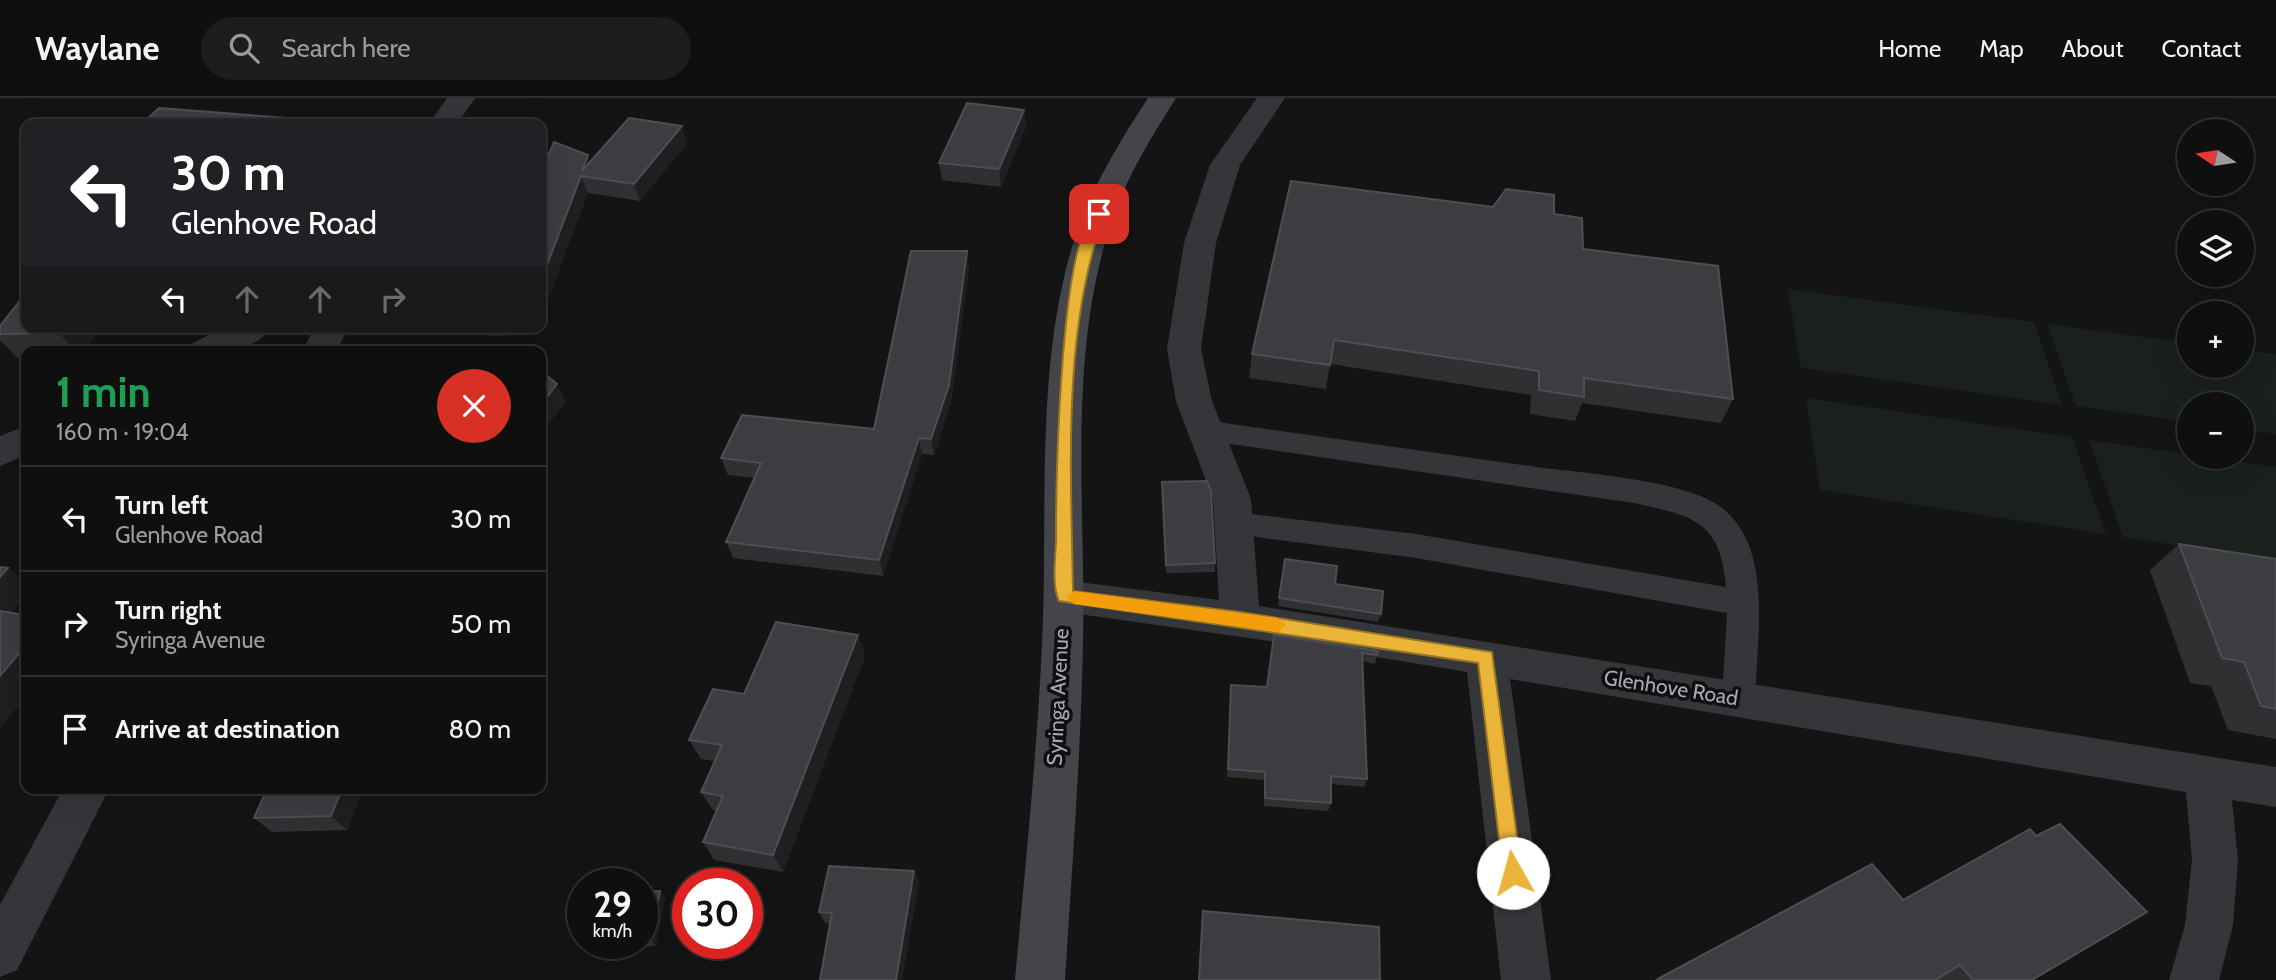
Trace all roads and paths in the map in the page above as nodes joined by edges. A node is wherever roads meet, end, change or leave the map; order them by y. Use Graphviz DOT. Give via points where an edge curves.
graph roads {
  1 [pos="461,98"];
  2 [pos="1162,98"];
  3 [pos="1271,98"];
  4 [pos="446,119"];
  5 [pos="242,333"];
  6 [pos="214,346"];
  7 [pos="1204,430"];
  8 [pos="21,442"];
  9 [pos="0,452"];
  10 [pos="1234,523"];
  11 [pos="1064,596"];
  12 [pos="1744,603"];
  13 [pos="1240,619"];
  14 [pos="1486,657"];
  15 [pos="1738,699"];
  16 [pos="2207,776"];
  17 [pos="2276,788"];
  18 [pos="84,794"];
  19 [pos="0,953"];
  20 [pos="1040,980"];
  21 [pos="1526,980"];
  22 [pos="2194,980"];
  1 -- 4 [label="street"];
  2 -- 11 [label="street, Syringa Avenue" via="1123,158 1085,250 1073,316 1063,441"];
  3 -- 7 [label="street" via="1225,165 1200,243 1184,349"];
  5 -- 6 [label="street"];
  7 -- 10 [label="street" via="1223,470"];
  7 -- 12 [label="lane" via="1634,492 1698,508 1727,531"];
  8 -- 9 [label="street"];
  10 -- 12 [label="lane" via="1416,546"];
  10 -- 13 [label="street"];
  11 -- 13 [label="street, Glenhove Road"];
  11 -- 20 [label="street, Syringa Avenue"];
  12 -- 15 [label="lane"];
  13 -- 14 [label="street, Glenhove Road"];
  14 -- 15 [label="street, Glenhove Road"];
  14 -- 21 [label="street"];
  15 -- 16 [label="street, Glenhove Road"];
  16 -- 17 [label="street, Glenhove Road"];
  16 -- 22 [label="street" via="2216,860 2209,925"];
  18 -- 19 [label="street"];
}
